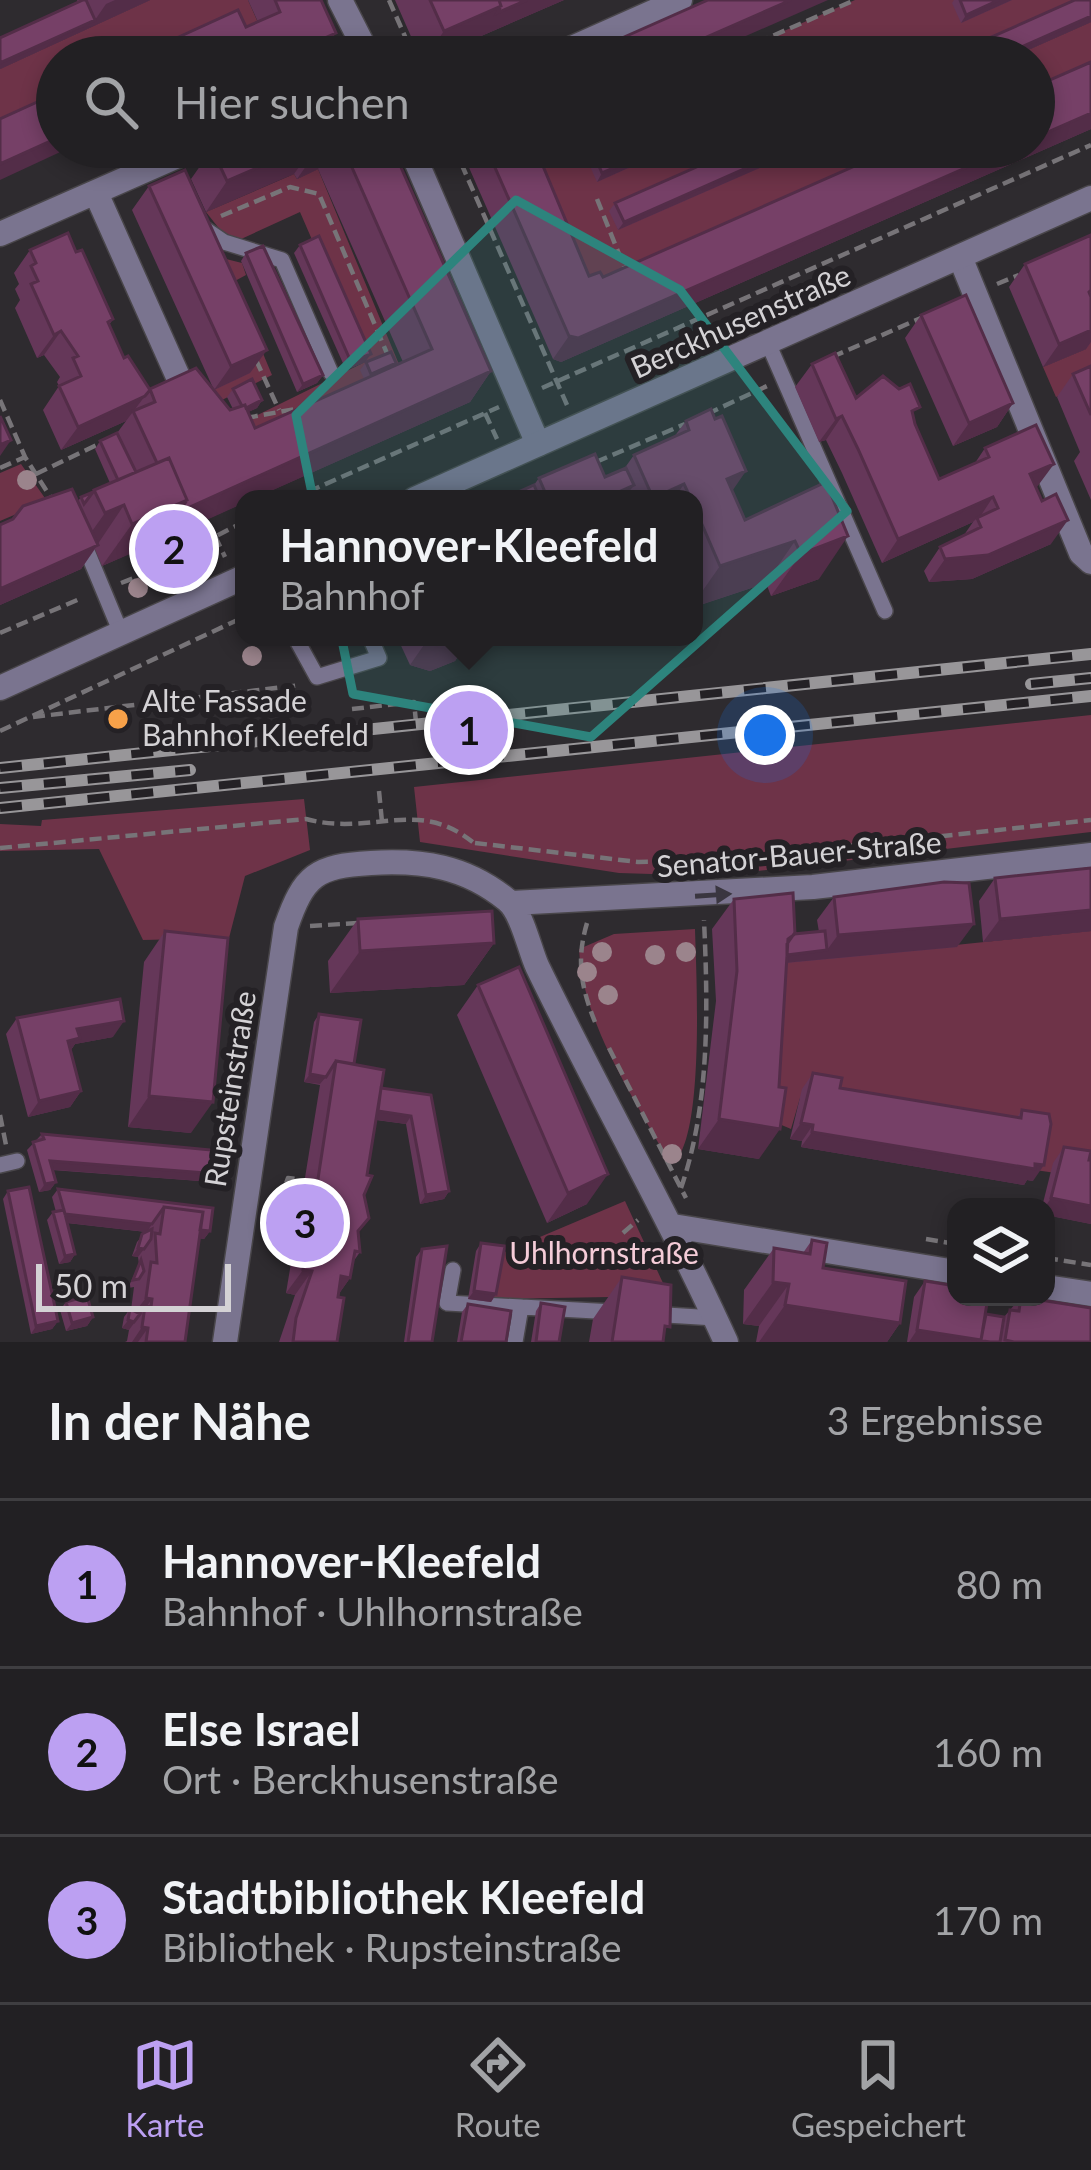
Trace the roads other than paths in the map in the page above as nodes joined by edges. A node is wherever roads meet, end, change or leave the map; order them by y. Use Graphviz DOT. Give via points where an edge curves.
graph roads {
  1 [pos="340,0"];
  2 [pos="680,0"];
  3 [pos="358,36"];
  4 [pos="599,36"];
  5 [pos="175,168"];
  6 [pos="419,168"];
  7 [pos="96,193"];
  8 [pos="1091,198"];
  9 [pos="187,202"];
  10 [pos="0,234"];
  11 [pos="960,257"];
  12 [pos="768,343"];
  13 [pos="331,373"];
  14 [pos="178,379"];
  15 [pos="538,444"];
  16 [pos="435,490"];
  17 [pos="86,551"];
  18 [pos="1091,562"];
  19 [pos="235,581"];
  20 [pos="885,611"];
  21 [pos="121,633"];
  22 [pos="301,646"];
  23 [pos="374,646"];
  24 [pos="0,688"];
  25 [pos="1091,855"];
  26 [pos="512,903"];
  27 [pos="673,1226"];
  28 [pos="453,1270"];
  29 [pos="947,1271"];
  30 [pos="1055,1288"];
  31 [pos="1091,1294"];
  32 [pos="521,1307"];
  33 [pos="716,1318"];
  34 [pos="225,1342"];
  35 [pos="515,1342"];
  36 [pos="726,1342"];
  1 -- 3 [label="street"];
  2 -- 4 [label="street"];
  5 -- 7 [label="street"];
  6 -- 15 [label="street"];
  7 -- 10 [label="street"];
  7 -- 14 [label="street"];
  8 -- 11 [label="street, Berckhusenstraße"];
  9 -- 13 [label="lane" via="200,225 224,242 282,260"];
  11 -- 12 [label="street, Berckhusenstraße"];
  11 -- 18 [label="street"];
  12 -- 15 [label="street, Berckhusenstraße"];
  12 -- 20 [label="lane"];
  15 -- 16 [label="street, Berckhusenstraße"];
  17 -- 21 [label="lane"];
  19 -- 21 [label="street"];
  21 -- 24 [label="street"];
  22 -- 23 [label="lane" via="317,677 379,658"];
  26 -- 25 [label="street, Senator-Bauer-Straße, one-way" via="703,896"];
  26 -- 27 [label="street" via="537,965 671,1194"];
  26 -- 34 [label="street, Rupsteinstraße" via="467,875 417,861 334,865 298,894 286,927"];
  27 -- 29 [label="street"];
  27 -- 33 [label="street"];
  28 -- 32 [label="lane" via="447,1303"];
  30 -- 31 [label="street"];
  32 -- 33 [label="lane"];
  32 -- 35 [label="lane"];
  33 -- 36 [label="street"];
}
